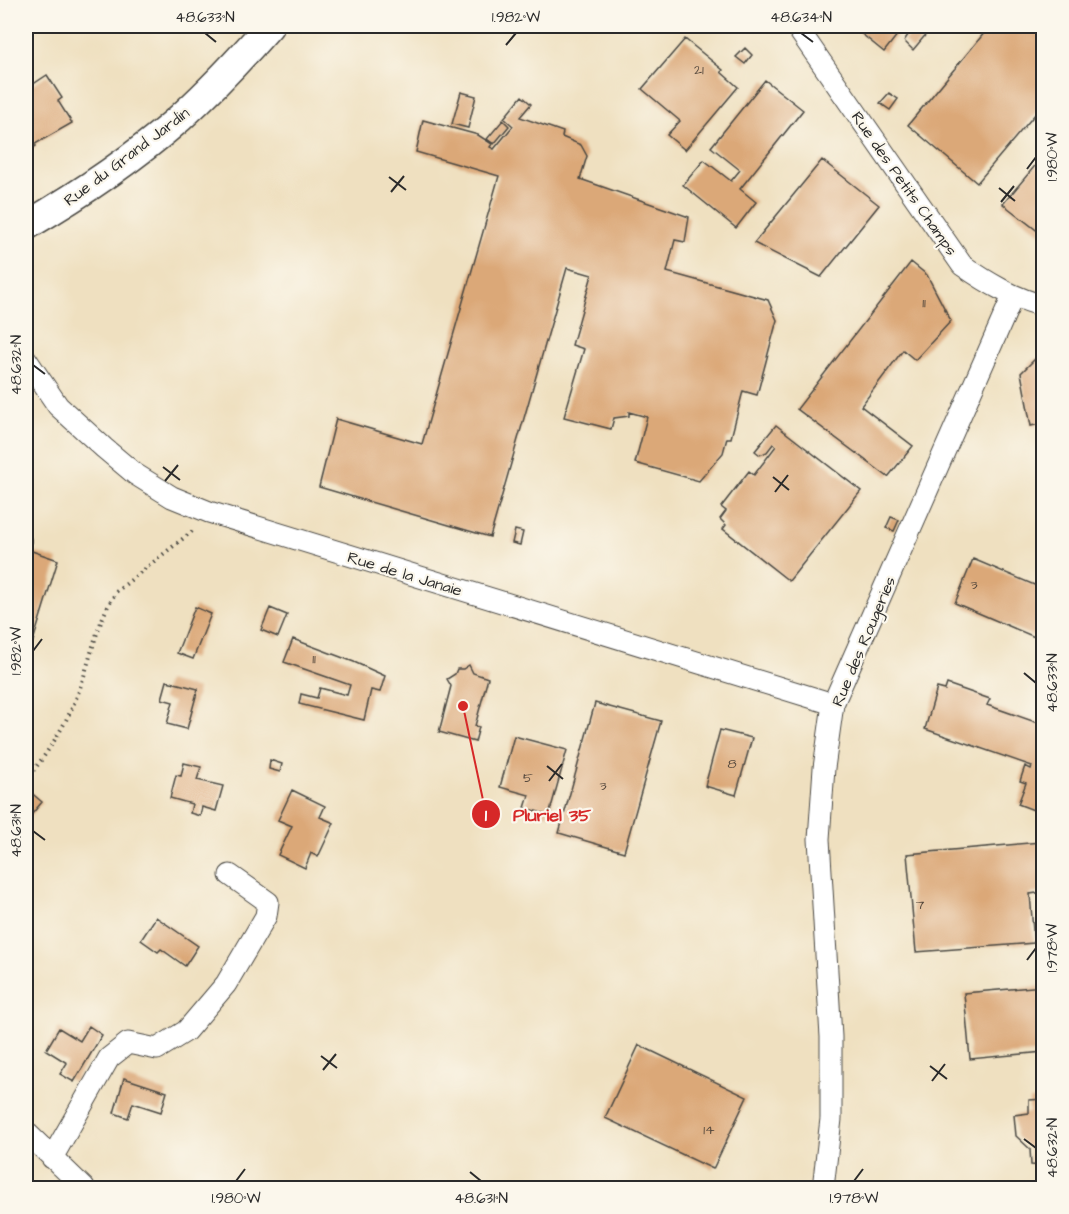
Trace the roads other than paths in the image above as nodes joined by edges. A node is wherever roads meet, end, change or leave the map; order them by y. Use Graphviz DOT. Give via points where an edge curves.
graph roads {
  1 [pos="269,26"];
  2 [pos="796,26"];
  3 [pos="26,226"];
  4 [pos="1013,296"];
  5 [pos="1044,306"];
  6 [pos="26,359"];
  7 [pos="834,704"];
  8 [pos="230,875"];
  9 [pos="26,1132"];
  10 [pos="52,1158"];
  11 [pos="84,1188"];
  12 [pos="823,1188"];
  1 -- 3 [label="street, Rue du Grand Jardin" via="178,119 66,202"];
  2 -- 4 [label="street, Rue des Petits Champs" via="962,265"];
  4 -- 5 [label="street, Rue des Petits Champs"];
  4 -- 7 [label="street, Rue des Rougeries"];
  6 -- 7 [label="street, Rue de la Janaie" via="58,406 135,474 172,497 209,512"];
  7 -- 12 [label="street, Rue des Rougeries" via="819,839 831,1037 831,1119"];
  8 -- 10 [label="street" via="268,902 266,916 226,984 186,1031 157,1049 128,1043 109,1058"];
  9 -- 10 [label="street"];
  10 -- 11 [label="street"];
}
